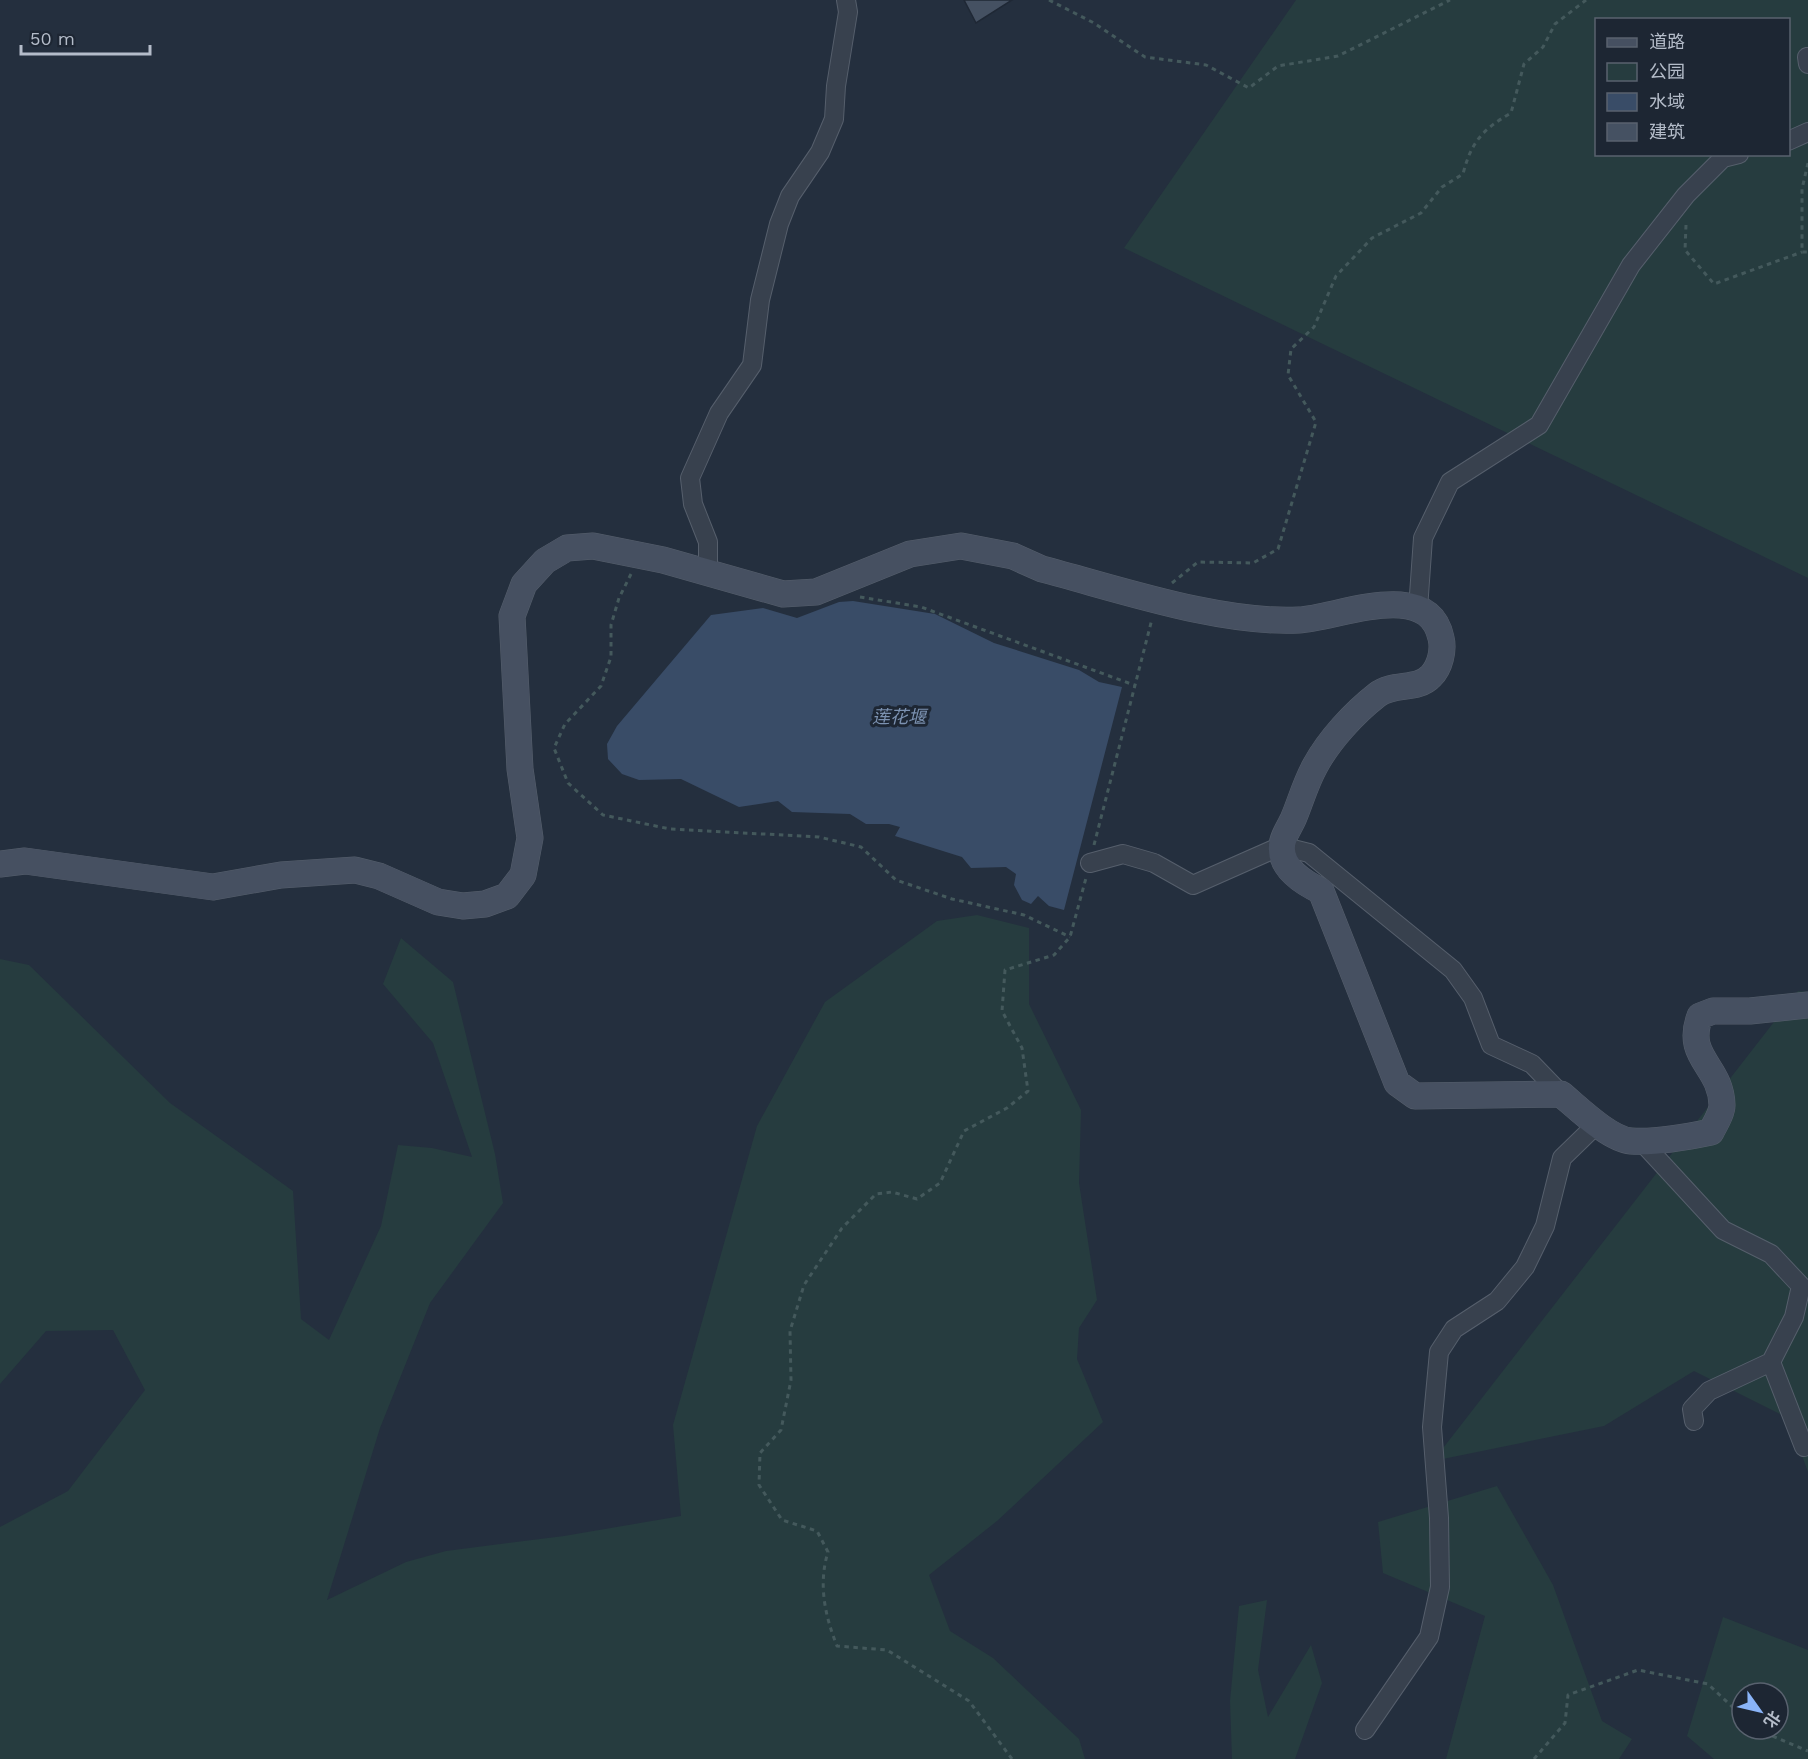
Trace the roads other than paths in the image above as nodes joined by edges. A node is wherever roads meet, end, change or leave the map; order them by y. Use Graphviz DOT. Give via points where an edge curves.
graph roads {
  1 [pos="846,0"];
  2 [pos="1808,132"];
  3 [pos="1790,140"];
  4 [pos="1731,156"];
  5 [pos="708,574"];
  6 [pos="1418,609"];
  7 [pos="1281,846"];
  8 [pos="1090,863"];
  9 [pos="0,864"];
  10 [pos="1808,1005"];
  11 [pos="1561,1094"];
  12 [pos="1597,1124"];
  13 [pos="1640,1140"];
  14 [pos="1771,1362"];
  15 [pos="1694,1421"];
  16 [pos="1804,1447"];
  17 [pos="1365,1730"];
  1 -- 5 [label="street" via="848,12 834,119 820,152 790,196 779,224 760,300 752,364 719,413 690,478 693,504 708,542"];
  2 -- 3 [label="street"];
  4 -- 6 [label="street" via="1723,158 1686,195 1631,266 1539,425 1450,482 1423,538"];
  5 -- 6 [label="street" via="783,594 816,592 910,554 961,546 1013,556 1042,569 1238,618 1300,620 1386,603"];
  5 -- 9 [label="street" via="593,546 567,548 545,561 524,584 512,616 520,769 530,838 523,875 507,896 463,906 438,902 379,876 355,870 213,886 26,861"];
  6 -- 7 [label="street" via="1433,621 1441,638 1441,661 1431,676 1418,685 1393,686 1379,694 1346,725 1315,766"];
  7 -- 8 [label="street" via="1193,885 1154,863 1123,854"];
  7 -- 11 [label="street" via="1309,853 1453,970 1473,998 1491,1045 1532,1064"];
  7 -- 11 [label="street" via="1286,863 1303,882 1321,891 1397,1083 1415,1096 1443,1098"];
  10 -- 13 [label="street" via="1713,1011 1700,1016 1695,1031 1697,1050 1716,1077 1722,1107 1711,1132"];
  11 -- 12 [label="street"];
  12 -- 13 [label="street" via="1630,1141"];
  12 -- 17 [label="street" via="1562,1158 1545,1226 1525,1267 1497,1301 1454,1329 1439,1352 1432,1427 1440,1587 1429,1637"];
  13 -- 14 [label="street" via="1723,1230 1771,1254 1801,1286 1794,1317"];
  14 -- 15 [label="street" via="1708,1391 1692,1409"];
  14 -- 16 [label="street"];
}
